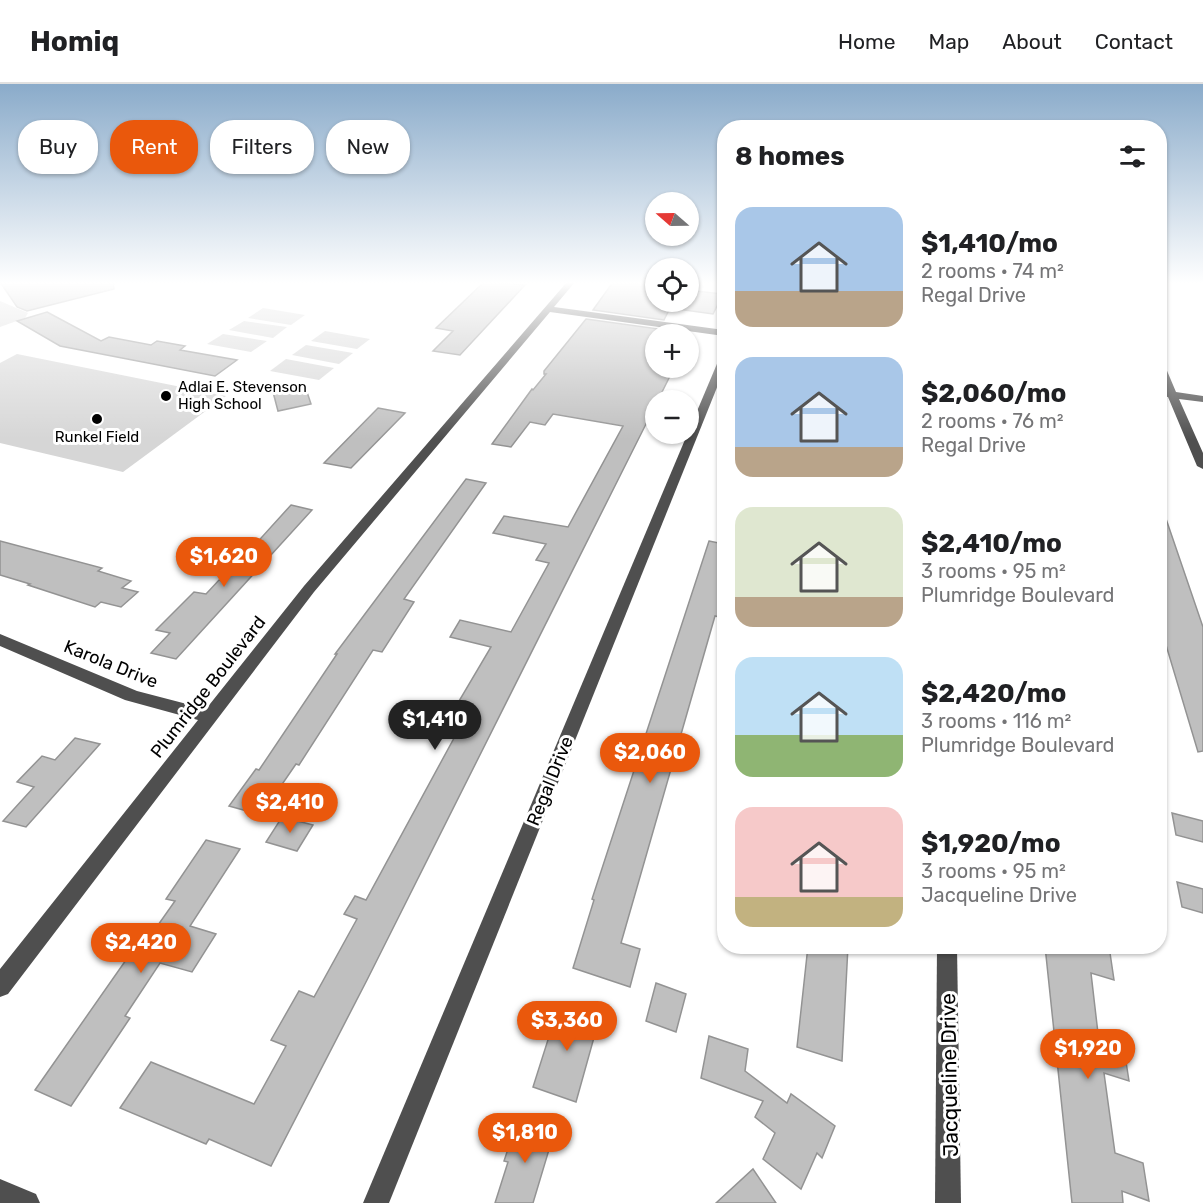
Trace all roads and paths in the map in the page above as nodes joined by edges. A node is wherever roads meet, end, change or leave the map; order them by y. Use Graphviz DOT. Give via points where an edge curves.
graph roads {
  1 [pos="526,334"];
  2 [pos="717,376"];
  3 [pos="1167,382"];
  4 [pos="1167,394"];
  5 [pos="1172,394"];
  6 [pos="1203,399"];
  7 [pos="1203,466"];
  8 [pos="0,640"];
  9 [pos="210,716"];
  10 [pos="947,954"];
  11 [pos="0,986"];
  12 [pos="0,1192"];
  13 [pos="27,1203"];
  14 [pos="376,1203"];
  15 [pos="948,1203"];
  1 -- 9 [label="street, Plumridge Boulevard" via="309,589"];
  2 -- 14 [label="street, Regal Drive"];
  3 -- 5 [label="street"];
  4 -- 5 [label="street"];
  5 -- 6 [label="street"];
  5 -- 7 [label="street"];
  8 -- 9 [label="street, Karola Drive" via="122,692"];
  9 -- 11 [label="street, Plumridge Boulevard"];
  10 -- 15 [label="street, Jacqueline Drive"];
  12 -- 13 [label="street"];
}
